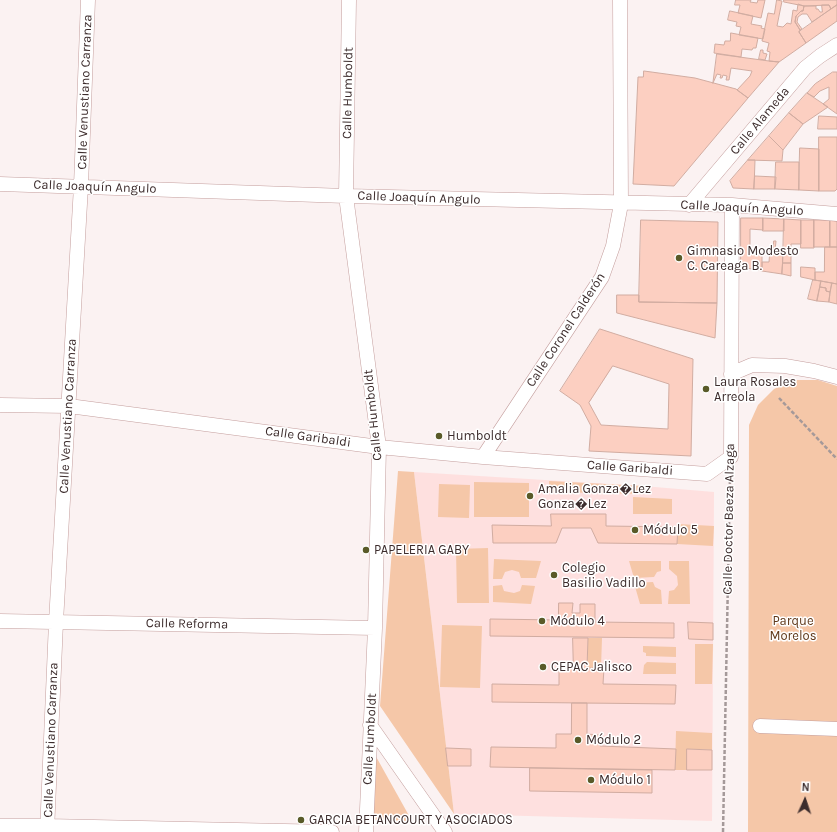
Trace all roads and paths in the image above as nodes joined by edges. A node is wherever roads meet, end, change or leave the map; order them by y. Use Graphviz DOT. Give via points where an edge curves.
graph roads {
  1 [pos="88,0"];
  2 [pos="349,0"];
  3 [pos="620,0"];
  4 [pos="837,45"];
  5 [pos="0,184"];
  6 [pos="81,186"];
  7 [pos="346,196"];
  8 [pos="621,204"];
  9 [pos="689,205"];
  10 [pos="732,205"];
  11 [pos="837,214"];
  12 [pos="731,374"];
  13 [pos="837,377"];
  14 [pos="779,398"];
  15 [pos="0,405"];
  16 [pos="69,406"];
  17 [pos="379,447"];
  18 [pos="483,457"];
  19 [pos="731,457"];
  20 [pos="837,460"];
  21 [pos="0,621"];
  22 [pos="56,622"];
  23 [pos="375,628"];
  24 [pos="370,725"];
  25 [pos="760,726"];
  26 [pos="837,729"];
  27 [pos="0,826"];
  28 [pos="47,829"];
  29 [pos="332,832"];
  30 [pos="366,832"];
  31 [pos="445,832"];
  32 [pos="723,832"];
  1 -- 6 [label="street, Calle Venustiano Carranza"];
  2 -- 7 [label="street, Calle Humboldt"];
  3 -- 8 [label="street, Calle Coronel Calderón"];
  4 -- 9 [label="street, Calle Alameda" via="805,68"];
  5 -- 6 [label="street, Calle Joaquín Angulo"];
  6 -- 7 [label="street, Calle Joaquín Angulo"];
  6 -- 16 [label="street, Calle Venustiano Carranza"];
  7 -- 8 [label="street, Calle Joaquín Angulo"];
  7 -- 17 [label="street, Calle Humboldt"];
  8 -- 9 [label="street, Calle Joaquín Angulo"];
  8 -- 18 [label="street, Calle Coronel Calderón" via="613,246 602,277"];
  9 -- 10 [label="street, Calle Joaquín Angulo"];
  10 -- 11 [label="street, Calle Joaquín Angulo"];
  10 -- 12 [label="street, Calle Doctor Baeza Alzaga"];
  12 -- 13 [label="street" via="752,365 785,366"];
  12 -- 19 [label="street, Calle Doctor Baeza Alzaga"];
  14 -- 20 [label="path"];
  15 -- 16 [label="street, Calle Garibaldi"];
  16 -- 17 [label="street, Calle Garibaldi"];
  16 -- 22 [label="street, Calle Venustiano Carranza"];
  17 -- 18 [label="street, Calle Garibaldi"];
  17 -- 23 [label="street, Calle Humboldt"];
  18 -- 19 [label="street, Calle Garibaldi" via="707,474"];
  19 -- 32 [label="path, Calle Doctor Baeza Alzaga"];
  21 -- 22 [label="street, Calle Reforma"];
  22 -- 23 [label="street, Calle Reforma"];
  22 -- 28 [label="street, Calle Venustiano Carranza"];
  23 -- 24 [label="street, Calle Humboldt"];
  24 -- 30 [label="street, Calle Humboldt"];
  24 -- 31 [label="street"];
  25 -- 26 [label="street"];
  27 -- 28 [label="street"];
  28 -- 29 [label="street"];
}
